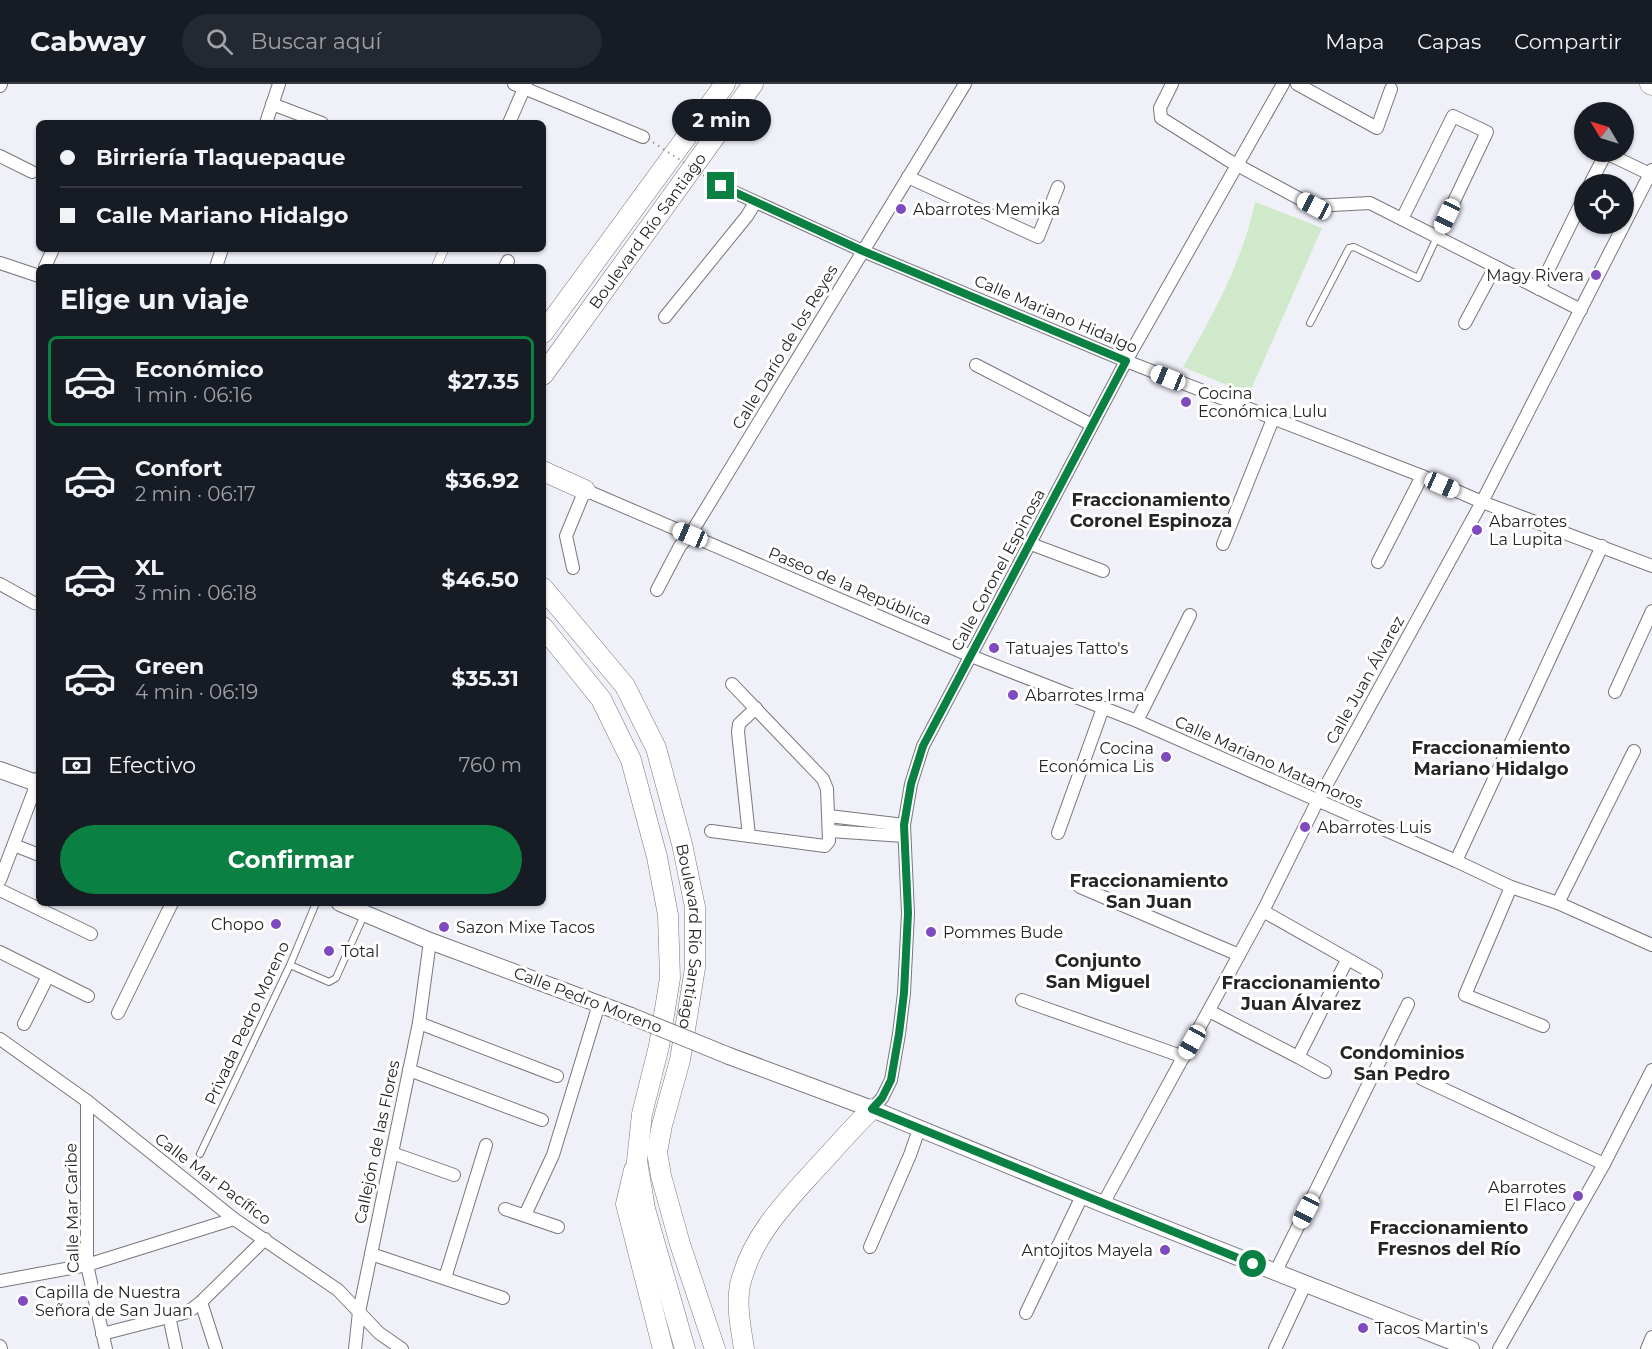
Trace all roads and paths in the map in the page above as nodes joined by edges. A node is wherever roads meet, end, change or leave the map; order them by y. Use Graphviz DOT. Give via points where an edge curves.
graph roads {
  1 [pos="279,84"];
  2 [pos="725,84"];
  3 [pos="753,84"];
  4 [pos="965,84"];
  5 [pos="1172,84"];
  6 [pos="1283,84"];
  7 [pos="1297,84"];
  8 [pos="521,86"];
  9 [pos="1391,88"];
  10 [pos="272,104"];
  11 [pos="267,120"];
  12 [pos="314,120"];
  13 [pos="510,120"];
  14 [pos="646,138"];
  15 [pos="0,156"];
  16 [pos="1236,165"];
  17 [pos="32,172"];
  18 [pos="1651,172"];
  19 [pos="1595,174"];
  20 [pos="908,177"];
  21 [pos="719,185"];
  22 [pos="1058,187"];
  23 [pos="755,203"];
  24 [pos="1574,217"];
  25 [pos="1402,219"];
  26 [pos="1437,237"];
  27 [pos="863,251"];
  28 [pos="0,263"];
  29 [pos="1495,267"];
  30 [pos="36,275"];
  31 [pos="1539,289"];
  32 [pos="1581,310"];
  33 [pos="666,317"];
  34 [pos="1310,323"];
  35 [pos="1465,323"];
  36 [pos="546,329"];
  37 [pos="1126,361"];
  38 [pos="976,365"];
  39 [pos="546,370"];
  40 [pos="1273,419"];
  41 [pos="1092,425"];
  42 [pos="546,472"];
  43 [pos="1422,476"];
  44 [pos="585,490"];
  45 [pos="1482,502"];
  46 [pos="690,535"];
  47 [pos="1031,544"];
  48 [pos="1223,544"];
  49 [pos="1602,546"];
  50 [pos="1378,562"];
  51 [pos="1652,566"];
  52 [pos="573,568"];
  53 [pos="1102,571"];
  54 [pos="0,584"];
  55 [pos="657,590"];
  56 [pos="546,592"];
  57 [pos="36,606"];
  58 [pos="1652,611"];
  59 [pos="1190,615"];
  60 [pos="546,631"];
  61 [pos="972,656"];
  62 [pos="732,684"];
  63 [pos="1615,692"];
  64 [pos="756,708"];
  65 [pos="1104,708"];
  66 [pos="1137,721"];
  67 [pos="1634,751"];
  68 [pos="0,770"];
  69 [pos="36,781"];
  70 [pos="36,787"];
  71 [pos="1317,802"];
  72 [pos="829,816"];
  73 [pos="711,831"];
  74 [pos="830,831"];
  75 [pos="904,831"];
  76 [pos="1058,833"];
  77 [pos="749,836"];
  78 [pos="14,845"];
  79 [pos="36,854"];
  80 [pos="1456,861"];
  81 [pos="0,880"];
  82 [pos="1080,887"];
  83 [pos="1511,887"];
  84 [pos="0,890"];
  85 [pos="1558,903"];
  86 [pos="171,906"];
  87 [pos="315,906"];
  88 [pos="347,906"];
  89 [pos="1263,911"];
  90 [pos="364,914"];
  91 [pos="91,934"];
  92 [pos="430,941"];
  93 [pos="1652,945"];
  94 [pos="0,952"];
  95 [pos="1239,955"];
  96 [pos="1347,960"];
  97 [pos="290,965"];
  98 [pos="1376,975"];
  99 [pos="48,976"];
  100 [pos="88,996"];
  101 [pos="1022,1000"];
  102 [pos="599,1004"];
  103 [pos="1408,1004"];
  104 [pos="1209,1011"];
  105 [pos="118,1013"];
  106 [pos="419,1023"];
  107 [pos="24,1024"];
  108 [pos="1543,1026"];
  109 [pos="0,1040"];
  110 [pos="1184,1057"];
  111 [pos="1298,1057"];
  112 [pos="409,1070"];
  113 [pos="1652,1070"];
  114 [pos="1325,1072"];
  115 [pos="557,1076"];
  116 [pos="1422,1079"];
  117 [pos="87,1101"];
  118 [pos="872,1109"];
  119 [pos="542,1120"];
  120 [pos="919,1129"];
  121 [pos="486,1145"];
  122 [pos="392,1153"];
  123 [pos="200,1154"];
  124 [pos="637,1161"];
  125 [pos="1604,1164"];
  126 [pos="454,1175"];
  127 [pos="1082,1196"];
  128 [pos="1102,1204"];
  129 [pos="505,1209"];
  130 [pos="525,1215"];
  131 [pos="234,1219"];
  132 [pos="558,1227"];
  133 [pos="265,1239"];
  134 [pos="870,1247"];
  135 [pos="371,1254"];
  136 [pos="87,1264"];
  137 [pos="1275,1273"];
  138 [pos="445,1278"];
  139 [pos="0,1281"];
  140 [pos="1305,1285"];
  141 [pos="503,1298"];
  142 [pos="201,1302"];
  143 [pos="358,1312"];
  144 [pos="1026,1313"];
  145 [pos="169,1316"];
  146 [pos="102,1334"];
  147 [pos="1652,1336"];
  148 [pos="106,1349"];
  149 [pos="176,1349"];
  150 [pos="216,1349"];
  151 [pos="355,1349"];
  152 [pos="402,1349"];
  153 [pos="663,1349"];
  154 [pos="684,1349"];
  155 [pos="715,1349"];
  156 [pos="744,1349"];
  157 [pos="1275,1349"];
  158 [pos="1471,1349"];
  159 [pos="1499,1349"];
  160 [pos="1647,1349"];
  1 -- 10 [label="street"];
  2 -- 36 [label="main road, Boulevard Río Santiago"];
  3 -- 39 [label="main road, Boulevard Río Santiago"];
  4 -- 20 [label="street, Calle Darío de los Reyes"];
  5 -- 16 [label="street" via="1160,108 1161,118"];
  6 -- 16 [label="street, Calle Coronel Espinosa"];
  7 -- 9 [label="street" via="1377,128"];
  8 -- 13 [label="street"];
  8 -- 14 [label="street"];
  10 -- 11 [label="street"];
  10 -- 12 [label="street"];
  14 -- 21 [label="path, bridge"];
  15 -- 17 [label="street"];
  16 -- 25 [label="street" via="1314,206 1370,203"];
  16 -- 37 [label="street, Calle Coronel Espinosa"];
  18 -- 19 [label="street" via="1606,153"];
  18 -- 32 [label="street, Calle Juan Álvarez"];
  20 -- 22 [label="street" via="1038,237"];
  20 -- 27 [label="street, Calle Darío de los Reyes"];
  21 -- 23 [label="street, Calle Mariano Hidalgo"];
  23 -- 27 [label="street, Calle Mariano Hidalgo"];
  23 -- 33 [label="street"];
  24 -- 31 [label="street"];
  25 -- 26 [label="street"];
  25 -- 26 [label="street" via="1453,116 1487,132"];
  26 -- 29 [label="street"];
  26 -- 34 [label="lane" via="1418,278 1349,248"];
  27 -- 37 [label="street, Calle Mariano Hidalgo"];
  27 -- 46 [label="street, Calle Darío de los Reyes"];
  28 -- 30 [label="street"];
  29 -- 31 [label="street"];
  29 -- 35 [label="street"];
  31 -- 32 [label="street"];
  32 -- 45 [label="street, Calle Juan Álvarez"];
  37 -- 40 [label="street, Calle Mariano Hidalgo"];
  37 -- 41 [label="street, Calle Coronel Espinosa"];
  38 -- 41 [label="street"];
  40 -- 43 [label="street, Calle Mariano Hidalgo"];
  40 -- 48 [label="street"];
  41 -- 47 [label="street, Calle Coronel Espinosa"];
  42 -- 44 [label="main road"];
  43 -- 45 [label="street, Calle Mariano Hidalgo"];
  43 -- 50 [label="street"];
  44 -- 46 [label="street, Paseo de la República"];
  44 -- 52 [label="street" via="566,536"];
  45 -- 49 [label="street, Calle Mariano Hidalgo"];
  45 -- 71 [label="street, Calle Juan Álvarez"];
  46 -- 55 [label="street, Calle Darío de los Reyes"];
  46 -- 61 [label="street, Paseo de la República"];
  47 -- 53 [label="street"];
  47 -- 61 [label="street, Calle Coronel Espinosa"];
  49 -- 51 [label="street, Calle Mariano Hidalgo"];
  49 -- 80 [label="street"];
  54 -- 57 [label="street"];
  56 -- 155 [label="main road, Boulevard Río Santiago" via="625,686 656,748 682,844 695,907 695,968 680,1060 657,1152 680,1244"];
  58 -- 63 [label="street"];
  59 -- 66 [label="street"];
  60 -- 124 [label="main road, Boulevard Río Santiago" via="601,699 631,760 668,915 670,978 659,1047 642,1114"];
  61 -- 65 [label="street, Paseo de la República"];
  61 -- 75 [label="street, Calle Coronel Espinosa" via="923,746 911,784"];
  62 -- 64 [label="street"];
  64 -- 72 [label="street" via="823,779"];
  64 -- 77 [label="street" via="739,724 738,732"];
  65 -- 66 [label="street, Calle Mariano Matamoros"];
  65 -- 76 [label="street"];
  66 -- 71 [label="street, Calle Mariano Matamoros"];
  67 -- 85 [label="street"];
  68 -- 69 [label="street"];
  70 -- 78 [label="street"];
  71 -- 80 [label="street, Calle Mariano Matamoros"];
  71 -- 89 [label="street, Calle Juan Álvarez"];
  72 -- 74 [label="street"];
  72 -- 75 [label="street"];
  73 -- 77 [label="street"];
  74 -- 75 [label="street"];
  74 -- 77 [label="street" via="825,846"];
  75 -- 118 [label="street, Calle Coronel Espinosa" via="908,913 904,993 891,1080"];
  78 -- 79 [label="street"];
  78 -- 81 [label="street"];
  80 -- 83 [label="street, Calle Mariano Matamoros"];
  82 -- 95 [label="street"];
  83 -- 85 [label="street, Calle Mariano Matamoros"];
  83 -- 108 [label="street" via="1465,995"];
  84 -- 91 [label="street"];
  85 -- 93 [label="street, Calle Mariano Matamoros"];
  86 -- 105 [label="street"];
  87 -- 97 [label="lane, Privada Pedro Moreno"];
  88 -- 90 [label="street, Calle Pedro Moreno"];
  89 -- 95 [label="street, Calle Juan Álvarez"];
  89 -- 96 [label="street"];
  90 -- 92 [label="street, Calle Pedro Moreno"];
  90 -- 97 [label="lane" via="336,978 329,982"];
  92 -- 102 [label="street, Calle Pedro Moreno"];
  92 -- 106 [label="street, Callejón de las Flores"];
  94 -- 99 [label="street"];
  95 -- 104 [label="street, Calle Juan Álvarez"];
  96 -- 98 [label="street"];
  96 -- 111 [label="street"];
  97 -- 123 [label="lane, Privada Pedro Moreno"];
  99 -- 100 [label="street"];
  99 -- 107 [label="street"];
  101 -- 110 [label="street"];
  102 -- 118 [label="street, Calle Pedro Moreno, bridge"];
  102 -- 130 [label="street" via="553,1155"];
  103 -- 137 [label="street"];
  104 -- 110 [label="street, Calle Juan Álvarez"];
  104 -- 111 [label="street"];
  106 -- 112 [label="street, Callejón de las Flores"];
  106 -- 115 [label="street"];
  109 -- 117 [label="street, Calle Mar Pacífico"];
  110 -- 128 [label="street, Calle Juan Álvarez"];
  111 -- 114 [label="street"];
  112 -- 119 [label="street"];
  112 -- 122 [label="street, Callejón de las Flores"];
  113 -- 125 [label="street"];
  116 -- 125 [label="street"];
  117 -- 131 [label="street, Calle Mar Pacífico"];
  117 -- 136 [label="street, Calle Mar Caribe"];
  118 -- 120 [label="street, Calle Pedro Moreno"];
  118 -- 156 [label="main road" via="782,1205 759,1237 747,1260 740,1287 739,1319"];
  120 -- 127 [label="street, Calle Pedro Moreno"];
  120 -- 134 [label="street"];
  121 -- 138 [label="street"];
  122 -- 126 [label="street"];
  122 -- 135 [label="street, Callejón de las Flores"];
  124 -- 153 [label="main road" via="626,1203"];
  124 -- 154 [label="main road, Boulevard Río Santiago" via="645,1209"];
  125 -- 159 [label="street"];
  127 -- 128 [label="street, Calle Pedro Moreno"];
  127 -- 144 [label="street"];
  128 -- 137 [label="street, Calle Pedro Moreno"];
  129 -- 130 [label="street"];
  130 -- 132 [label="street"];
  131 -- 133 [label="street, Calle Mar Pacífico"];
  131 -- 136 [label="street"];
  133 -- 142 [label="street"];
  133 -- 143 [label="street, Calle Mar Pacífico" via="338,1290"];
  135 -- 138 [label="street"];
  135 -- 143 [label="street, Callejón de las Flores"];
  136 -- 139 [label="street"];
  136 -- 146 [label="street, Calle Mar Caribe"];
  137 -- 140 [label="street, Calle Pedro Moreno"];
  138 -- 141 [label="street"];
  140 -- 157 [label="street"];
  140 -- 158 [label="street, Calle Pedro Moreno"];
  142 -- 145 [label="street" via="188,1312"];
  142 -- 150 [label="street"];
  143 -- 151 [label="street, Callejón de las Flores"];
  143 -- 152 [label="street, Calle Mar Pacífico"];
  145 -- 146 [label="street"];
  145 -- 149 [label="street"];
  146 -- 148 [label="street, Calle Mar Caribe"];
  147 -- 160 [label="street"];
}
